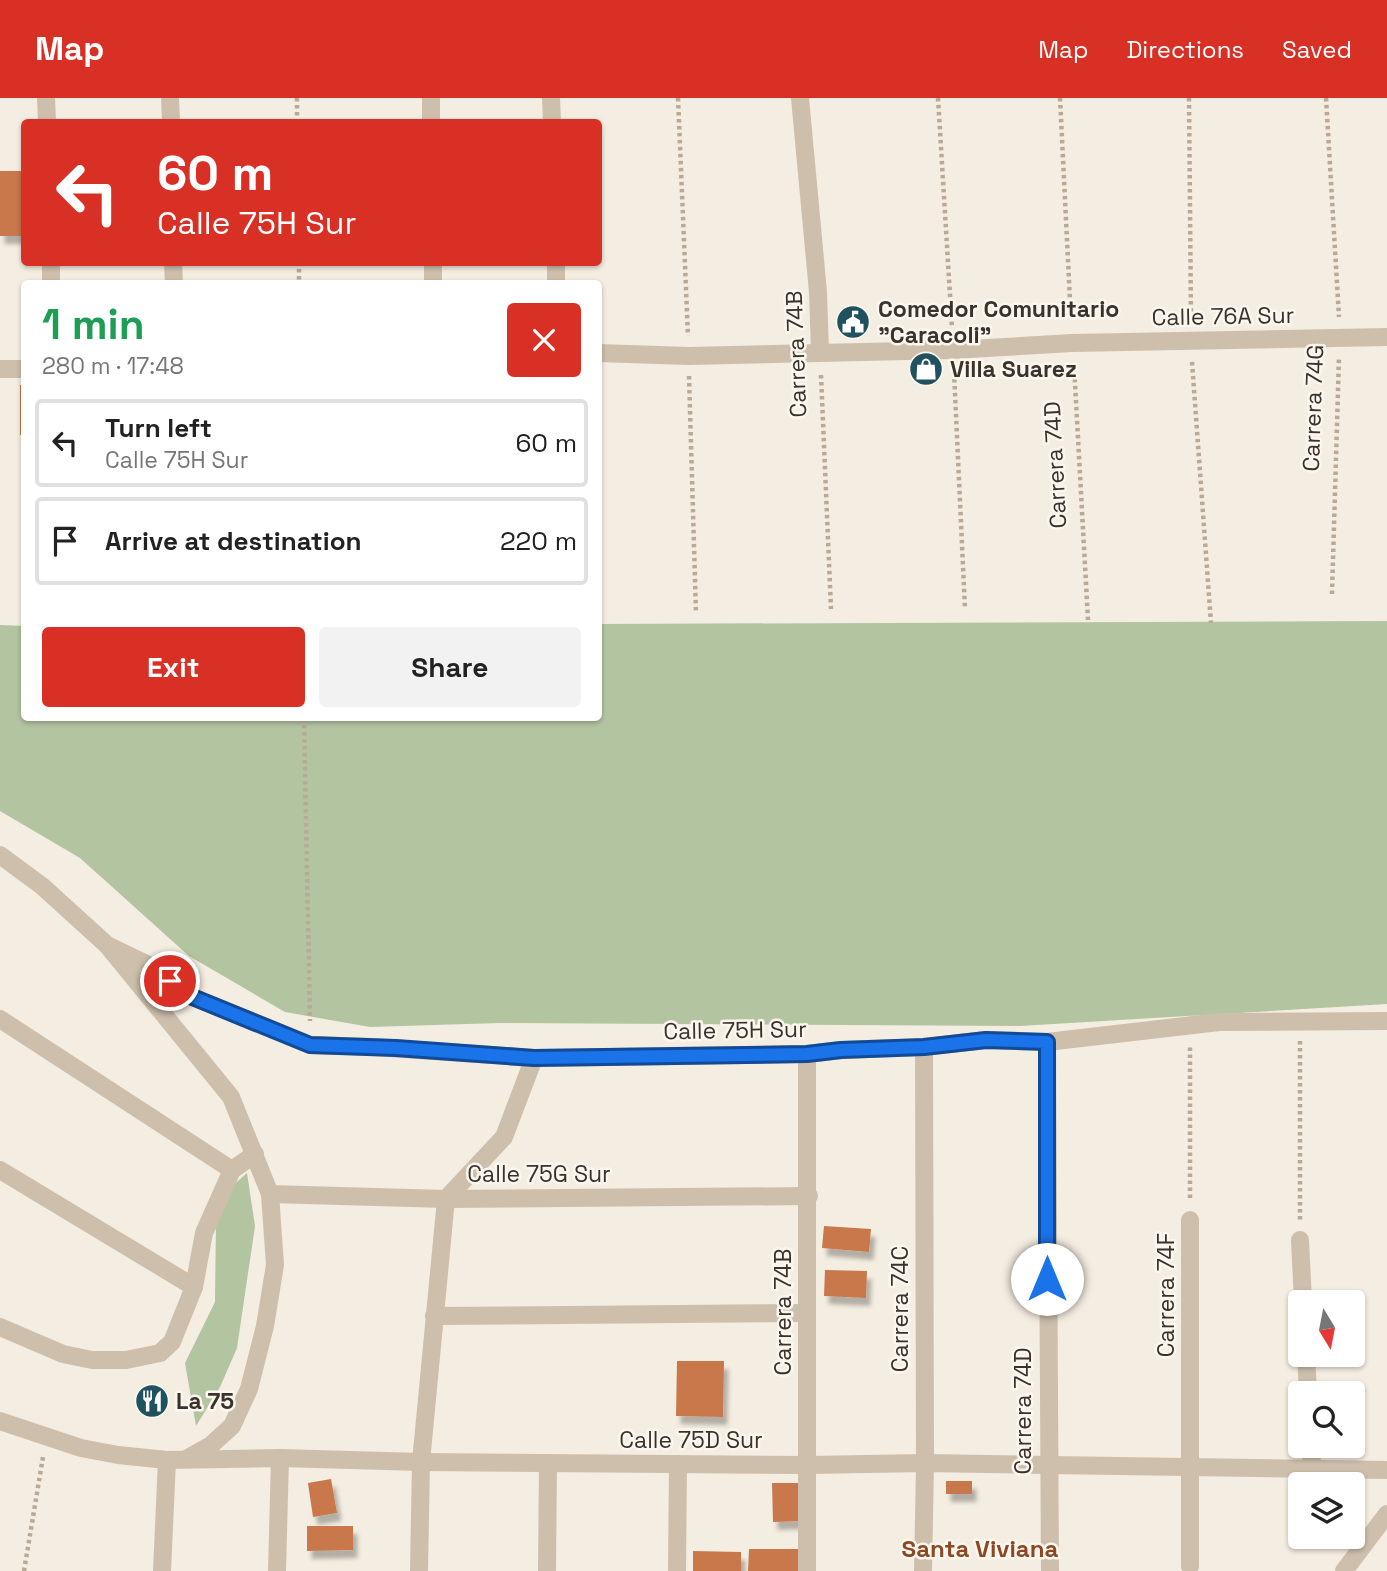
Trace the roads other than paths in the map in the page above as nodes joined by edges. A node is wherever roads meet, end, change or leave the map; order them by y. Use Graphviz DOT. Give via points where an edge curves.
graph roads {
  1 [pos="46,98"];
  2 [pos="170,98"];
  3 [pos="430,98"];
  4 [pos="551,98"];
  5 [pos="800,98"];
  6 [pos="47,119"];
  7 [pos="171,119"];
  8 [pos="431,119"];
  9 [pos="552,119"];
  10 [pos="1387,337"];
  11 [pos="820,352"];
  12 [pos="602,353"];
  13 [pos="0,369"];
  14 [pos="21,369"];
  15 [pos="0,855"];
  16 [pos="107,946"];
  17 [pos="0,1019"];
  18 [pos="1387,1021"];
  19 [pos="1047,1042"];
  20 [pos="924,1047"];
  21 [pos="807,1054"];
  22 [pos="534,1058"];
  23 [pos="255,1154"];
  24 [pos="0,1170"];
  25 [pos="232,1170"];
  26 [pos="270,1194"];
  27 [pos="809,1196"];
  28 [pos="446,1199"];
  29 [pos="1190,1220"];
  30 [pos="1300,1240"];
  31 [pos="194,1287"];
  32 [pos="1303,1290"];
  33 [pos="807,1313"];
  34 [pos="433,1316"];
  35 [pos="0,1327"];
  36 [pos="0,1422"];
  37 [pos="280,1458"];
  38 [pos="1312,1458"];
  39 [pos="176,1460"];
  40 [pos="421,1462"];
  41 [pos="925,1463"];
  42 [pos="548,1464"];
  43 [pos="678,1464"];
  44 [pos="1048,1464"];
  45 [pos="808,1465"];
  46 [pos="1190,1468"];
  47 [pos="1312,1469"];
  48 [pos="1387,1470"];
  49 [pos="1387,1514"];
  50 [pos="1190,1566"];
  51 [pos="162,1571"];
  52 [pos="277,1571"];
  53 [pos="419,1571"];
  54 [pos="547,1571"];
  55 [pos="677,1571"];
  56 [pos="807,1571"];
  57 [pos="923,1571"];
  58 [pos="1050,1571"];
  59 [pos="1344,1571"];
  1 -- 6 [label="street"];
  2 -- 7 [label="street"];
  3 -- 8 [label="street"];
  4 -- 9 [label="street"];
  5 -- 11 [label="street, Carrera 74B"];
  10 -- 11 [label="street, Calle 76A Sur"];
  11 -- 12 [label="street, Calle 76A Sur"];
  13 -- 14 [label="street"];
  15 -- 16 [label="street" via="42,886"];
  16 -- 22 [label="street, Calle 75H Sur" via="151,966 190,996 310,1045"];
  16 -- 23 [label="street" via="231,1097"];
  17 -- 25 [label="street"];
  18 -- 19 [label="street, Calle 75H Sur" via="1190,1025"];
  19 -- 20 [label="street, Calle 75H Sur" via="986,1040"];
  19 -- 44 [label="street, Carrera 74D"];
  20 -- 21 [label="street, Calle 75H Sur"];
  20 -- 41 [label="street, Carrera 74C"];
  21 -- 22 [label="street, Calle 75H Sur"];
  21 -- 27 [label="street, Carrera 74B"];
  22 -- 28 [label="street" via="504,1138"];
  23 -- 25 [label="street"];
  23 -- 26 [label="street"];
  24 -- 31 [label="street"];
  25 -- 31 [label="street" via="204,1233"];
  26 -- 28 [label="street, Calle 75G Sur"];
  26 -- 39 [label="street" via="275,1265 249,1389 232,1426 211,1445"];
  27 -- 28 [label="street, Calle 75G Sur"];
  27 -- 33 [label="street, Carrera 74B"];
  28 -- 34 [label="street"];
  29 -- 46 [label="street, Carrera 74F"];
  30 -- 32 [label="street"];
  31 -- 35 [label="street" via="172,1342 160,1353 92,1360 63,1354"];
  33 -- 34 [label="street"];
  33 -- 45 [label="street, Carrera 74B"];
  34 -- 40 [label="street"];
  36 -- 39 [label="street, Calle 75D Sur" via="118,1455"];
  37 -- 39 [label="street, Calle 75D Sur"];
  37 -- 40 [label="street, Calle 75D Sur"];
  37 -- 52 [label="street"];
  38 -- 47 [label="street"];
  39 -- 51 [label="street"];
  40 -- 42 [label="street, Calle 75D Sur"];
  40 -- 53 [label="street"];
  41 -- 44 [label="street, Calle 75D Sur"];
  41 -- 45 [label="street, Calle 75D Sur"];
  41 -- 57 [label="street, Carrera 74C"];
  42 -- 43 [label="street, Calle 75D Sur"];
  42 -- 54 [label="street"];
  43 -- 45 [label="street, Calle 75D Sur"];
  43 -- 55 [label="street"];
  44 -- 46 [label="street, Calle 75D Sur"];
  44 -- 58 [label="street, Carrera 74D"];
  45 -- 56 [label="street, Carrera 74B"];
  46 -- 47 [label="street, Calle 75D Sur"];
  46 -- 50 [label="street, Carrera 74F"];
  47 -- 48 [label="street, Calle 75D Sur"];
  49 -- 59 [label="street"];
}
